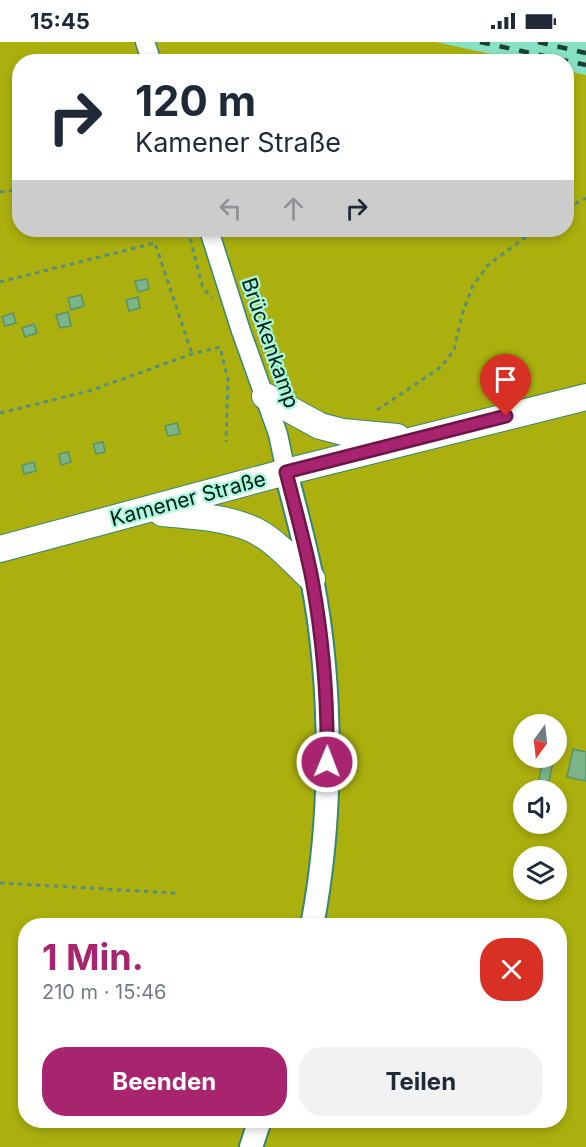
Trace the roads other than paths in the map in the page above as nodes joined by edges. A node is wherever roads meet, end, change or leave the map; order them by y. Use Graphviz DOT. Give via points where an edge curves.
graph roads {
  1 [pos="211,237"];
  2 [pos="265,396"];
  3 [pos="586,397"];
  4 [pos="415,439"];
  5 [pos="286,472"];
  6 [pos="147,511"];
  7 [pos="0,549"];
  8 [pos="312,579"];
  9 [pos="313,918"];
  10 [pos="257,1128"];
  11 [pos="251,1147"];
  1 -- 2 [label="street, Brückenkamp"];
  2 -- 4 [label="main road" via="320,426"];
  2 -- 5 [label="street, Brückenkamp"];
  3 -- 4 [label="main road, Kamener Straße"];
  4 -- 5 [label="main road, Kamener Straße"];
  5 -- 6 [label="main road, Kamener Straße"];
  5 -- 8 [label="street"];
  6 -- 7 [label="main road, Kamener Straße"];
  6 -- 8 [label="main road" via="217,519 255,531"];
  8 -- 9 [label="street" via="323,653 327,742 325,820"];
  10 -- 11 [label="street"];
}
